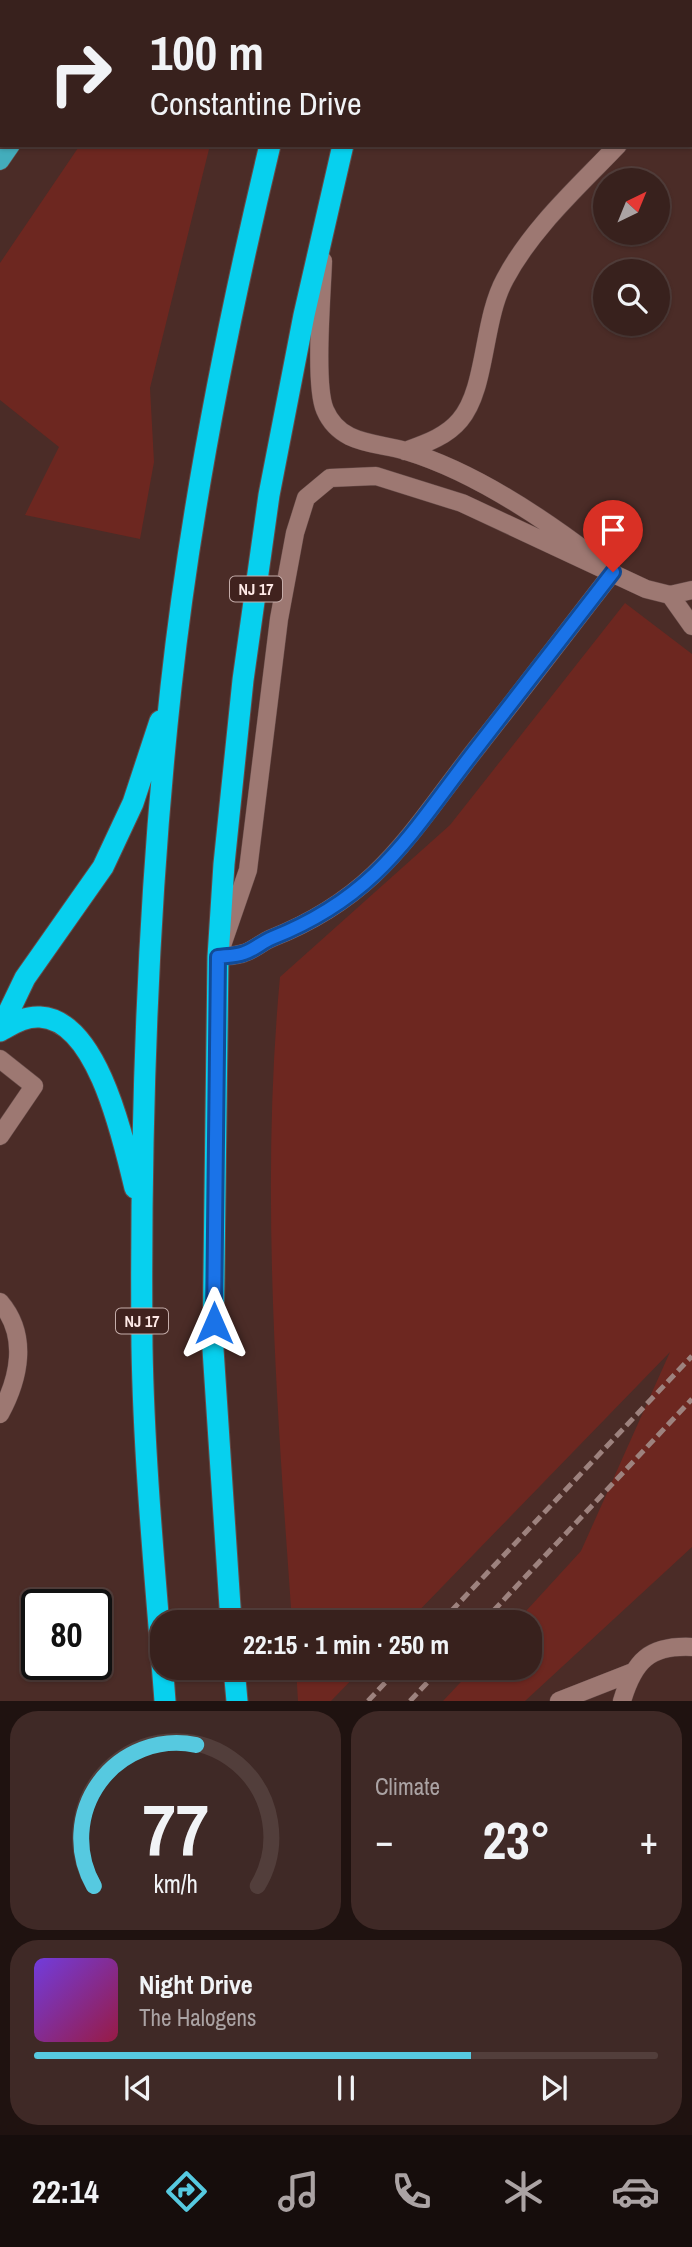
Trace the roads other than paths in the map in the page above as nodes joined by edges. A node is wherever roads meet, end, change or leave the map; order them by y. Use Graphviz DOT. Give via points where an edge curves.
graph roads {
  1 [pos="270,147"];
  2 [pos="343,147"];
  3 [pos="616,147"];
  4 [pos="323,226"];
  5 [pos="405,451"];
  6 [pos="613,572"];
  7 [pos="692,590"];
  8 [pos="670,595"];
  9 [pos="692,626"];
  10 [pos="171,689"];
  11 [pos="218,957"];
  12 [pos="2,1018"];
  13 [pos="0,1059"];
  14 [pos="0,1136"];
  15 [pos="143,1218"];
  16 [pos="0,1302"];
  17 [pos="0,1414"];
  18 [pos="230,1610"];
  19 [pos="692,1647"];
  20 [pos="633,1672"];
  21 [pos="235,1680"];
  22 [pos="164,1701"];
  23 [pos="237,1701"];
  24 [pos="559,1701"];
  25 [pos="622,1701"];
  1 -- 10 [label="highway, NJ 17" via="212,412"];
  2 -- 4 [label="highway, NJ 17"];
  3 -- 5 [label="street" via="530,239 505,279 489,315 470,405 459,422 436,439"];
  4 -- 5 [label="street" via="324,409 337,431 365,444"];
  4 -- 11 [label="highway, NJ 17" via="264,534 234,759"];
  5 -- 6 [label="street" via="491,491"];
  6 -- 8 [label="street"];
  6 -- 11 [label="street" via="408,841 376,875 305,925 245,953"];
  6 -- 11 [label="street" via="462,503 376,476 330,478 306,498 279,619 248,870"];
  7 -- 8 [label="street"];
  8 -- 9 [label="street"];
  10 -- 12 [label="highway" via="133,803 103,867"];
  10 -- 15 [label="highway, NJ 17" via="149,941"];
  11 -- 18 [label="highway, NJ 17" via="214,1349"];
  12 -- 15 [label="highway" via="41,1017 56,1021 77,1038 115,1107"];
  13 -- 14 [label="street" via="34,1086"];
  15 -- 22 [label="highway, NJ 17" via="142,1351"];
  16 -- 17 [label="street" via="10,1314 18,1340 19,1367"];
  19 -- 20 [label="street" via="667,1646 646,1656"];
  20 -- 24 [label="street"];
  20 -- 25 [label="street"];
  21 -- 23 [label="highway"];
}
